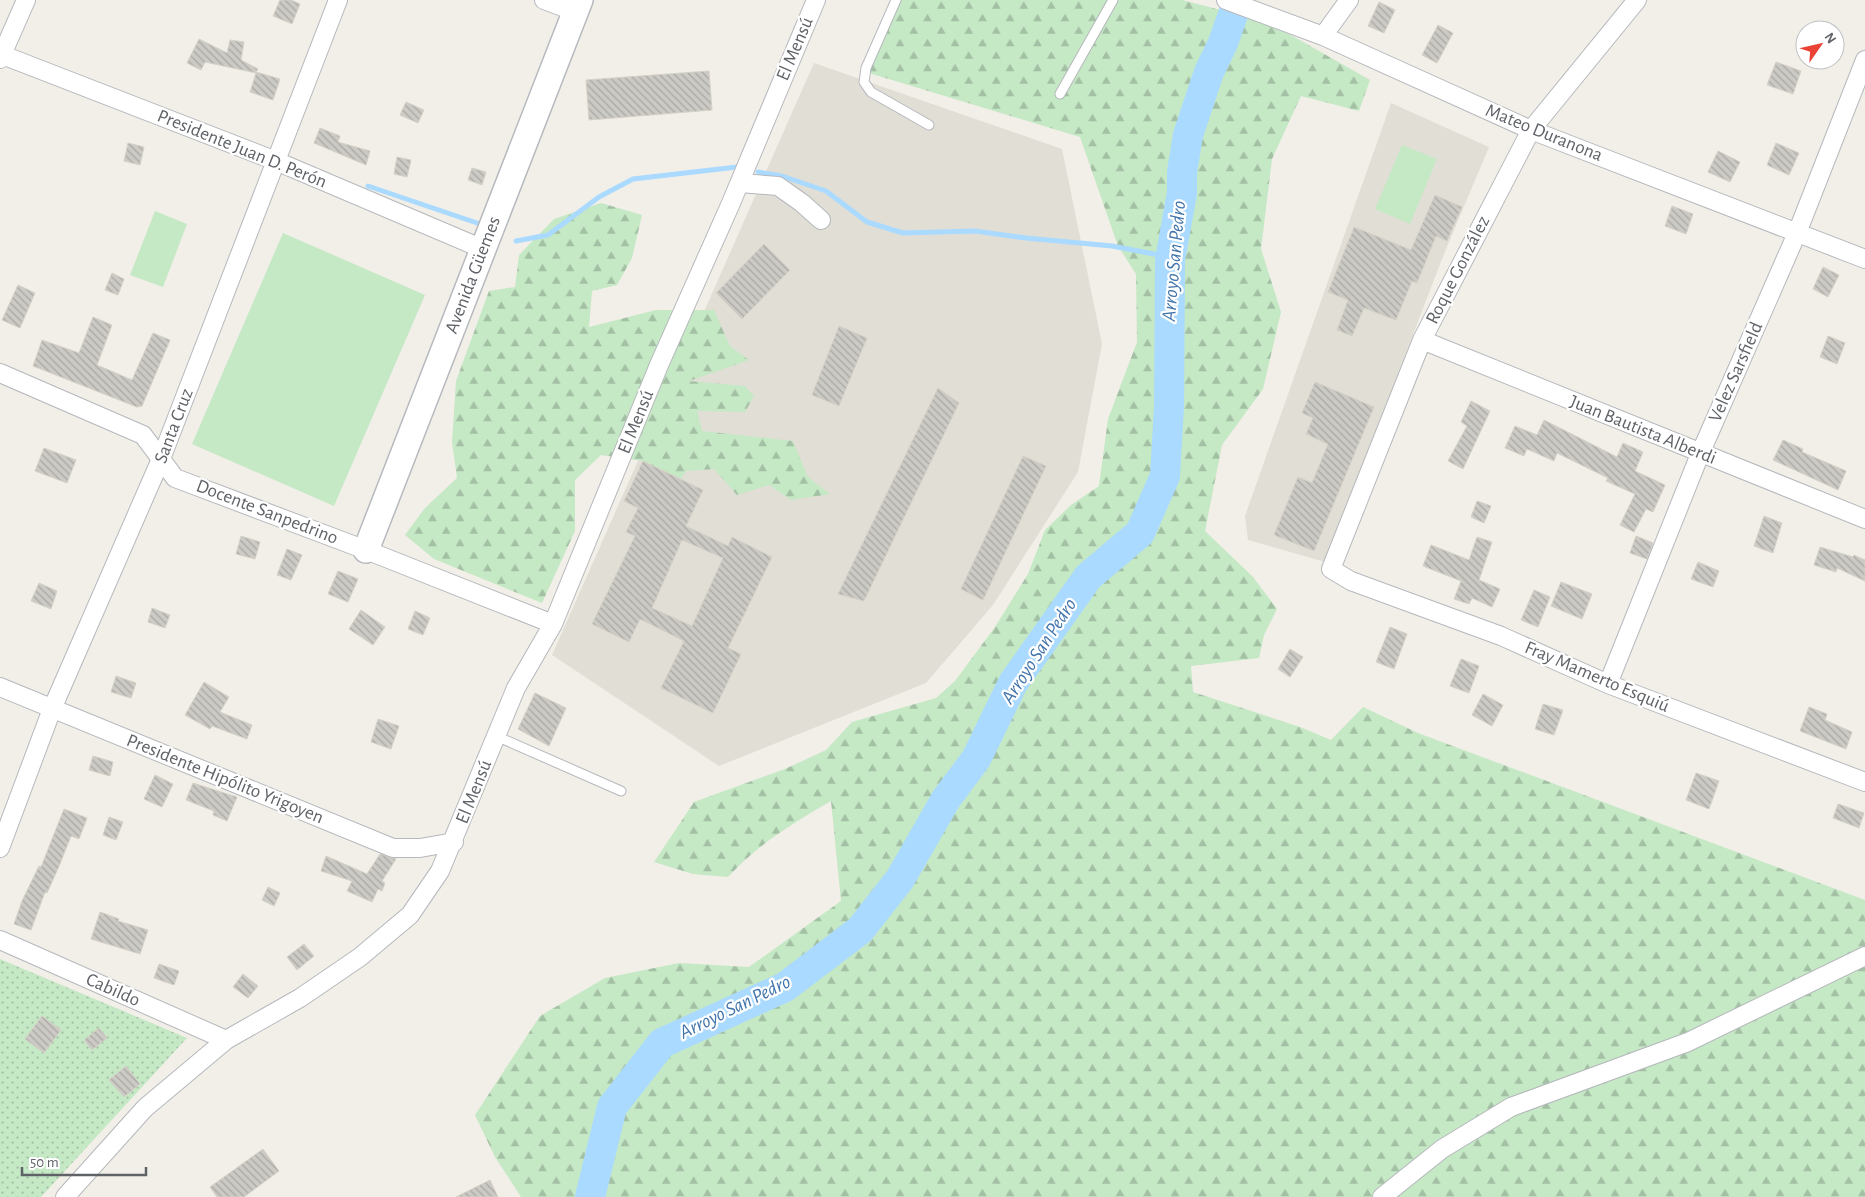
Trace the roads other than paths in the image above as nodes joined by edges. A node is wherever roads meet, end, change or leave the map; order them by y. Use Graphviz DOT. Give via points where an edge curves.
graph roads {
  1 [pos="26,0"];
  2 [pos="338,0"];
  3 [pos="544,0"];
  4 [pos="816,0"];
  5 [pos="896,0"];
  6 [pos="1113,0"];
  7 [pos="1226,0"];
  8 [pos="1349,0"];
  9 [pos="1637,0"];
  10 [pos="578,6"];
  11 [pos="1322,36"];
  12 [pos="1,56"];
  13 [pos="1865,60"];
  14 [pos="1060,94"];
  15 [pos="929,125"];
  16 [pos="1531,130"];
  17 [pos="276,162"];
  18 [pos="740,184"];
  19 [pos="821,220"];
  20 [pos="1797,233"];
  21 [pos="483,249"];
  22 [pos="1865,259"];
  23 [pos="1422,340"];
  24 [pos="0,373"];
  25 [pos="1700,454"];
  26 [pos="161,459"];
  27 [pos="1865,519"];
  28 [pos="366,550"];
  29 [pos="1331,569"];
  30 [pos="553,624"];
  31 [pos="1608,684"];
  32 [pos="0,687"];
  33 [pos="52,709"];
  34 [pos="496,736"];
  35 [pos="1865,782"];
  36 [pos="621,792"];
  37 [pos="454,842"];
  38 [pos="0,848"];
  39 [pos="0,940"];
  40 [pos="1865,956"];
  41 [pos="226,1040"];
  42 [pos="64,1197"];
  43 [pos="1382,1197"];
  1 -- 12 [label="street"];
  2 -- 17 [label="street, Santa Cruz"];
  3 -- 10 [label="street"];
  4 -- 18 [label="street, El Mensú"];
  5 -- 15 [label="lane" via="866,68 864,82 870,92"];
  6 -- 14 [label="lane"];
  7 -- 11 [label="street, Mateo Duranona"];
  8 -- 11 [label="street"];
  9 -- 16 [label="street, Roque González"];
  10 -- 21 [label="main road, Avenida Güemes"];
  11 -- 16 [label="street, Mateo Duranona"];
  12 -- 17 [label="street, Presidente Juan D. Perón"];
  13 -- 20 [label="street, Velez Sarsfield"];
  16 -- 20 [label="street, Mateo Duranona"];
  16 -- 23 [label="street, Roque González"];
  17 -- 21 [label="street, Presidente Juan D. Perón"];
  17 -- 26 [label="street, Santa Cruz"];
  18 -- 19 [label="street" via="778,186"];
  18 -- 30 [label="street, El Mensú" via="659,365"];
  20 -- 22 [label="street, Mateo Duranona"];
  20 -- 25 [label="street, Velez Sarsfield"];
  21 -- 28 [label="main road, Avenida Güemes"];
  23 -- 25 [label="street, Juan Bautista Alberdi"];
  23 -- 29 [label="street, Roque González"];
  24 -- 26 [label="street, Docente Sanpedrino" via="144,435"];
  25 -- 27 [label="street, Juan Bautista Alberdi"];
  25 -- 31 [label="street, Velez Sarsfield"];
  26 -- 28 [label="street, Docente Sanpedrino" via="175,478"];
  26 -- 33 [label="street, Santa Cruz"];
  28 -- 30 [label="street, Docente Sanpedrino"];
  29 -- 31 [label="street, Fray Mamerto Esquiú" via="1351,581 1500,636"];
  30 -- 34 [label="street, El Mensú" via="516,688"];
  31 -- 35 [label="street, Fray Mamerto Esquiú"];
  32 -- 33 [label="street, Presidente Hipólito Yrigoyen"];
  33 -- 37 [label="street, Presidente Hipólito Yrigoyen" via="393,848 420,848"];
  33 -- 38 [label="street, Santa Cruz"];
  34 -- 36 [label="lane"];
  34 -- 37 [label="street, El Mensú"];
  37 -- 41 [label="street, El Mensú" via="440,872 410,915 360,957 322,983"];
  39 -- 41 [label="street, Cabildo"];
  40 -- 43 [label="street" via="1688,1042 1511,1107 1442,1148"];
  41 -- 42 [label="street, El Mensú" via="145,1108"];
}
